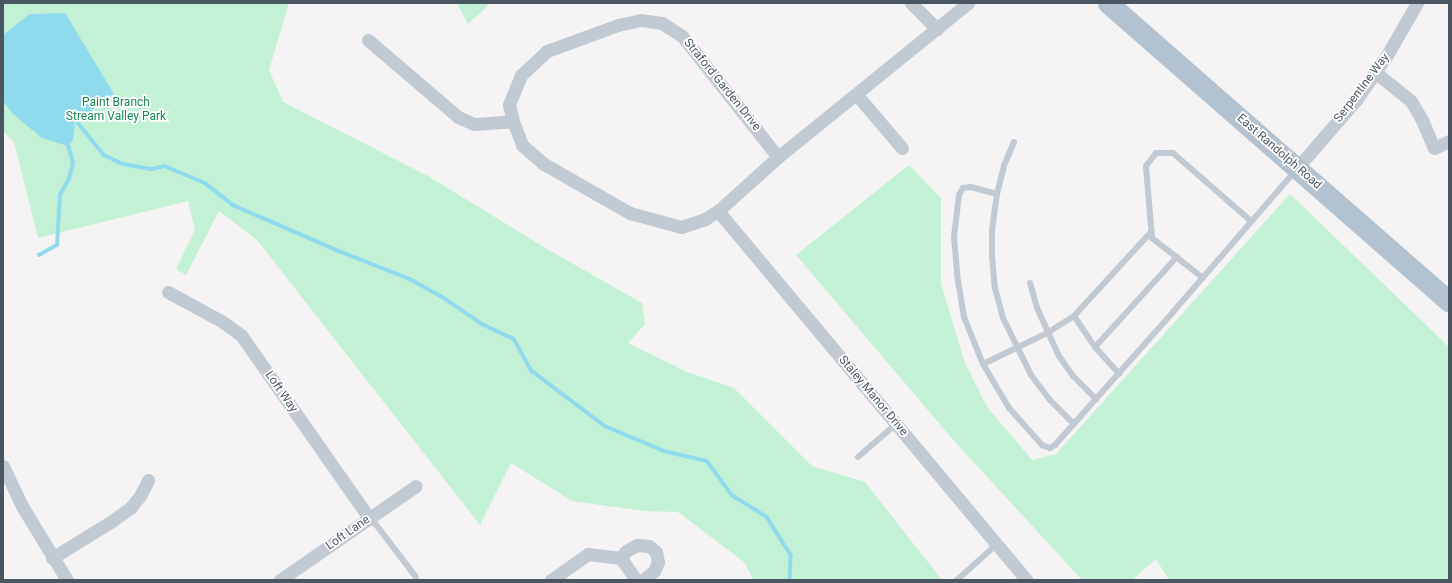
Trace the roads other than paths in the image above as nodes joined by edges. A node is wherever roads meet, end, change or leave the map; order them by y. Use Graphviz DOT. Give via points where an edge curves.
graph roads {
  1 [pos="911,3"];
  2 [pos="968,3"];
  3 [pos="1108,3"];
  4 [pos="1418,3"];
  5 [pos="937,29"];
  6 [pos="368,40"];
  7 [pos="1375,72"];
  8 [pos="856,94"];
  9 [pos="513,121"];
  10 [pos="1014,142"];
  11 [pos="1449,142"];
  12 [pos="902,148"];
  13 [pos="778,157"];
  14 [pos="1297,168"];
  15 [pos="997,194"];
  16 [pos="718,212"];
  17 [pos="1251,221"];
  18 [pos="1152,231"];
  19 [pos="1177,257"];
  20 [pos="1203,278"];
  21 [pos="1030,283"];
  22 [pos="168,292"];
  23 [pos="1449,302"];
  24 [pos="1074,316"];
  25 [pos="1047,332"];
  26 [pos="1095,347"];
  27 [pos="1017,348"];
  28 [pos="983,364"];
  29 [pos="1119,374"];
  30 [pos="1096,399"];
  31 [pos="896,424"];
  32 [pos="1074,424"];
  33 [pos="858,456"];
  34 [pos="3,466"];
  35 [pos="148,480"];
  36 [pos="416,486"];
  37 [pos="370,518"];
  38 [pos="997,544"];
  39 [pos="52,558"];
  40 [pos="620,558"];
  41 [pos="416,577"];
  42 [pos="67,580"];
  43 [pos="280,580"];
  44 [pos="551,580"];
  45 [pos="636,580"];
  46 [pos="643,580"];
  47 [pos="957,580"];
  48 [pos="1027,580"];
  1 -- 5 [label="street"];
  2 -- 5 [label="street, Straford Garden Drive"];
  3 -- 14 [label="main road, East Randolph Road"];
  4 -- 7 [label="street, Serpentine Way"];
  5 -- 8 [label="street, Straford Garden Drive"];
  6 -- 9 [label="street" via="458,117 474,124"];
  7 -- 11 [label="street" via="1411,101 1434,148"];
  7 -- 14 [label="street, Serpentine Way" via="1356,100"];
  8 -- 12 [label="street"];
  8 -- 13 [label="street, Straford Garden Drive"];
  9 -- 13 [label="street, Straford Garden Drive" via="509,106 521,75 547,51 618,25 641,20 662,23 682,36"];
  9 -- 16 [label="street, Straford Garden Drive" via="522,145 544,164 630,213 681,227"];
  10 -- 15 [label="lane" via="1004,166"];
  13 -- 16 [label="street, Straford Garden Drive"];
  14 -- 17 [label="lane"];
  14 -- 23 [label="main road, East Randolph Road"];
  15 -- 27 [label="lane" via="992,230 995,288"];
  15 -- 28 [label="lane" via="963,188 959,195 954,237 964,317"];
  16 -- 31 [label="street, Staley Manor Drive"];
  17 -- 18 [label="lane" via="1173,153 1156,153 1146,166"];
  17 -- 20 [label="lane"];
  18 -- 19 [label="lane" via="1152,238"];
  18 -- 24 [label="lane"];
  19 -- 20 [label="lane"];
  19 -- 26 [label="lane"];
  20 -- 29 [label="lane"];
  21 -- 25 [label="lane"];
  22 -- 37 [label="street, Loft Way" via="223,322 241,335"];
  24 -- 25 [label="lane"];
  24 -- 26 [label="lane"];
  25 -- 27 [label="lane"];
  25 -- 30 [label="lane" via="1073,376"];
  26 -- 29 [label="lane"];
  27 -- 28 [label="lane"];
  27 -- 32 [label="lane" via="1031,375 1050,400"];
  28 -- 32 [label="lane" via="1009,408 1042,445 1050,448 1055,445"];
  29 -- 30 [label="lane"];
  30 -- 32 [label="lane"];
  31 -- 33 [label="lane"];
  31 -- 38 [label="street, Staley Manor Drive"];
  34 -- 39 [label="street" via="22,506"];
  35 -- 39 [label="street" via="131,507"];
  36 -- 37 [label="street, Loft Lane"];
  37 -- 41 [label="lane"];
  37 -- 43 [label="street, Loft Lane"];
  38 -- 47 [label="lane"];
  38 -- 48 [label="street, Staley Manor Drive"];
  39 -- 42 [label="street"];
  40 -- 44 [label="street" via="588,554"];
  40 -- 45 [label="street"];
  40 -- 46 [label="street" via="637,545 649,546 656,552 658,562 654,571"];
}
